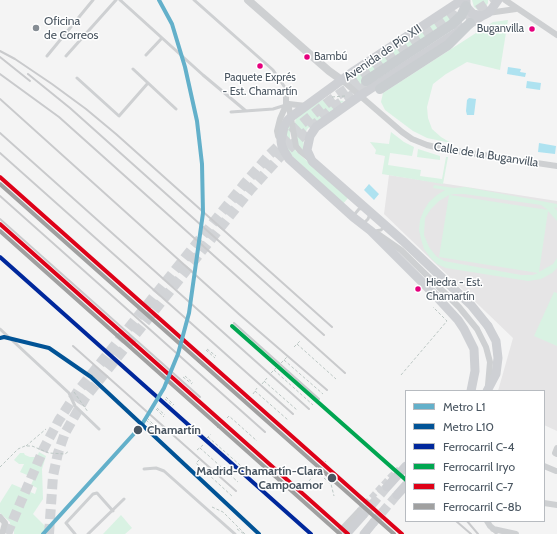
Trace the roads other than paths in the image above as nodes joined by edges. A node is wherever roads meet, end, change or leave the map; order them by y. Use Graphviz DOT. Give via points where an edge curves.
graph roads {
  1 [pos="93,0"];
  2 [pos="116,0"];
  3 [pos="120,0"];
  4 [pos="194,0"];
  5 [pos="248,0"];
  6 [pos="505,0"];
  7 [pos="465,2"];
  8 [pos="491,7"];
  9 [pos="516,9"];
  10 [pos="470,23"];
  11 [pos="557,35"];
  12 [pos="162,38"];
  13 [pos="146,55"];
  14 [pos="47,56"];
  15 [pos="66,56"];
  16 [pos="133,70"];
  17 [pos="78,78"];
  18 [pos="343,80"];
  19 [pos="366,81"];
  20 [pos="148,84"];
  21 [pos="380,89"];
  22 [pos="360,95"];
  23 [pos="286,97"];
  24 [pos="286,104"];
  25 [pos="306,106"];
  26 [pos="176,109"];
  27 [pos="246,111"];
  28 [pos="231,112"];
  29 [pos="291,117"];
  30 [pos="281,141"];
  31 [pos="310,159"];
  32 [pos="557,166"];
  33 [pos="367,210"];
  34 [pos="353,217"];
  35 [pos="362,224"];
  36 [pos="386,225"];
  37 [pos="371,231"];
  38 [pos="403,241"];
  39 [pos="390,242"];
  40 [pos="0,329"];
  41 [pos="471,390"];
  42 [pos="487,390"];
  43 [pos="488,390"];
  44 [pos="99,429"];
  45 [pos="557,448"];
  46 [pos="557,454"];
  47 [pos="545,466"];
  48 [pos="405,467"];
  49 [pos="144,469"];
  50 [pos="557,472"];
  51 [pos="405,486"];
  52 [pos="387,487"];
  53 [pos="397,495"];
  54 [pos="124,499"];
  55 [pos="545,502"];
  56 [pos="557,505"];
  57 [pos="113,510"];
  58 [pos="361,513"];
  59 [pos="0,517"];
  60 [pos="488,522"];
  61 [pos="373,523"];
  62 [pos="493,529"];
  63 [pos="345,531"];
  64 [pos="1,534"];
  65 [pos="75,534"];
  66 [pos="88,534"];
  67 [pos="235,534"];
  68 [pos="364,534"];
  69 [pos="500,534"];
  70 [pos="516,534"];
  1 -- 14 [label="lane"];
  2 -- 15 [label="lane"];
  3 -- 12 [label="lane"];
  4 -- 23 [label="lane" via="273,70 284,86"];
  5 -- 18 [label="street" via="329,71"];
  6 -- 9 [label="street"];
  7 -- 8 [label="main road" via="473,14"];
  7 -- 18 [label="main road, Avenida de Pío XII"];
  7 -- 19 [label="main road" via="460,16 451,25"];
  8 -- 9 [label="street"];
  8 -- 10 [label="main road, Avenida de Pío XII"];
  9 -- 11 [label="street"];
  10 -- 21 [label="main road" via="448,45"];
  10 -- 22 [label="main road, Avenida de Pío XII"];
  12 -- 13 [label="lane"];
  12 -- 27 [label="lane"];
  16 -- 20 [label="lane"];
  17 -- 20 [label="lane" via="119,116"];
  18 -- 22 [label="street, Calle de la Buganvilla"];
  18 -- 25 [label="main road, Avenida de Pío XII"];
  20 -- 26 [label="lane"];
  22 -- 31 [label="main road, Avenida de Pío XII" via="312,131 307,150"];
  22 -- 32 [label="street, Calle de la Buganvilla" via="412,139 427,145"];
  23 -- 24 [label="street"];
  24 -- 25 [label="street"];
  24 -- 27 [label="lane" via="273,109"];
  24 -- 29 [label="street"];
  24 -- 30 [label="street" via="277,131"];
  25 -- 29 [label="main road, Avenida de Pío XII"];
  27 -- 28 [label="lane"];
  29 -- 30 [label="main road" via="284,127"];
  29 -- 31 [label="street" via="296,146"];
  30 -- 34 [label="main road" via="290,159"];
  31 -- 33 [label="main road"];
  33 -- 34 [label="lane" via="359,209"];
  33 -- 35 [label="lane" via="368,219"];
  33 -- 36 [label="main road"];
  34 -- 35 [label="main road"];
  35 -- 37 [label="main road"];
  36 -- 37 [label="lane" via="381,230"];
  36 -- 38 [label="main road"];
  37 -- 39 [label="street"];
  37 -- 41 [label="main road" via="450,310 464,330 474,349 475,371"];
  38 -- 39 [label="lane"];
  38 -- 43 [label="main road, bridge" via="471,305 493,333 498,351 497,367"];
  39 -- 42 [label="street" via="459,307 477,329 490,362"];
  40 -- 44 [label="lane" via="69,393 75,406"];
  45 -- 46 [label="street" via="554,453"];
  47 -- 50 [label="street"];
  48 -- 52 [label="main road"];
  49 -- 67 [label="lane" via="156,468 164,471"];
  51 -- 53 [label="main road"];
  54 -- 57 [label="lane"];
  55 -- 56 [label="street"];
  57 -- 65 [label="lane" via="96,493 93,494 66,523"];
  57 -- 66 [label="lane"];
  58 -- 63 [label="main road"];
  59 -- 64 [label="street" via="5,523"];
  60 -- 62 [label="street"];
  61 -- 68 [label="main road"];
  62 -- 69 [label="street"];
  62 -- 70 [label="street"];
}
